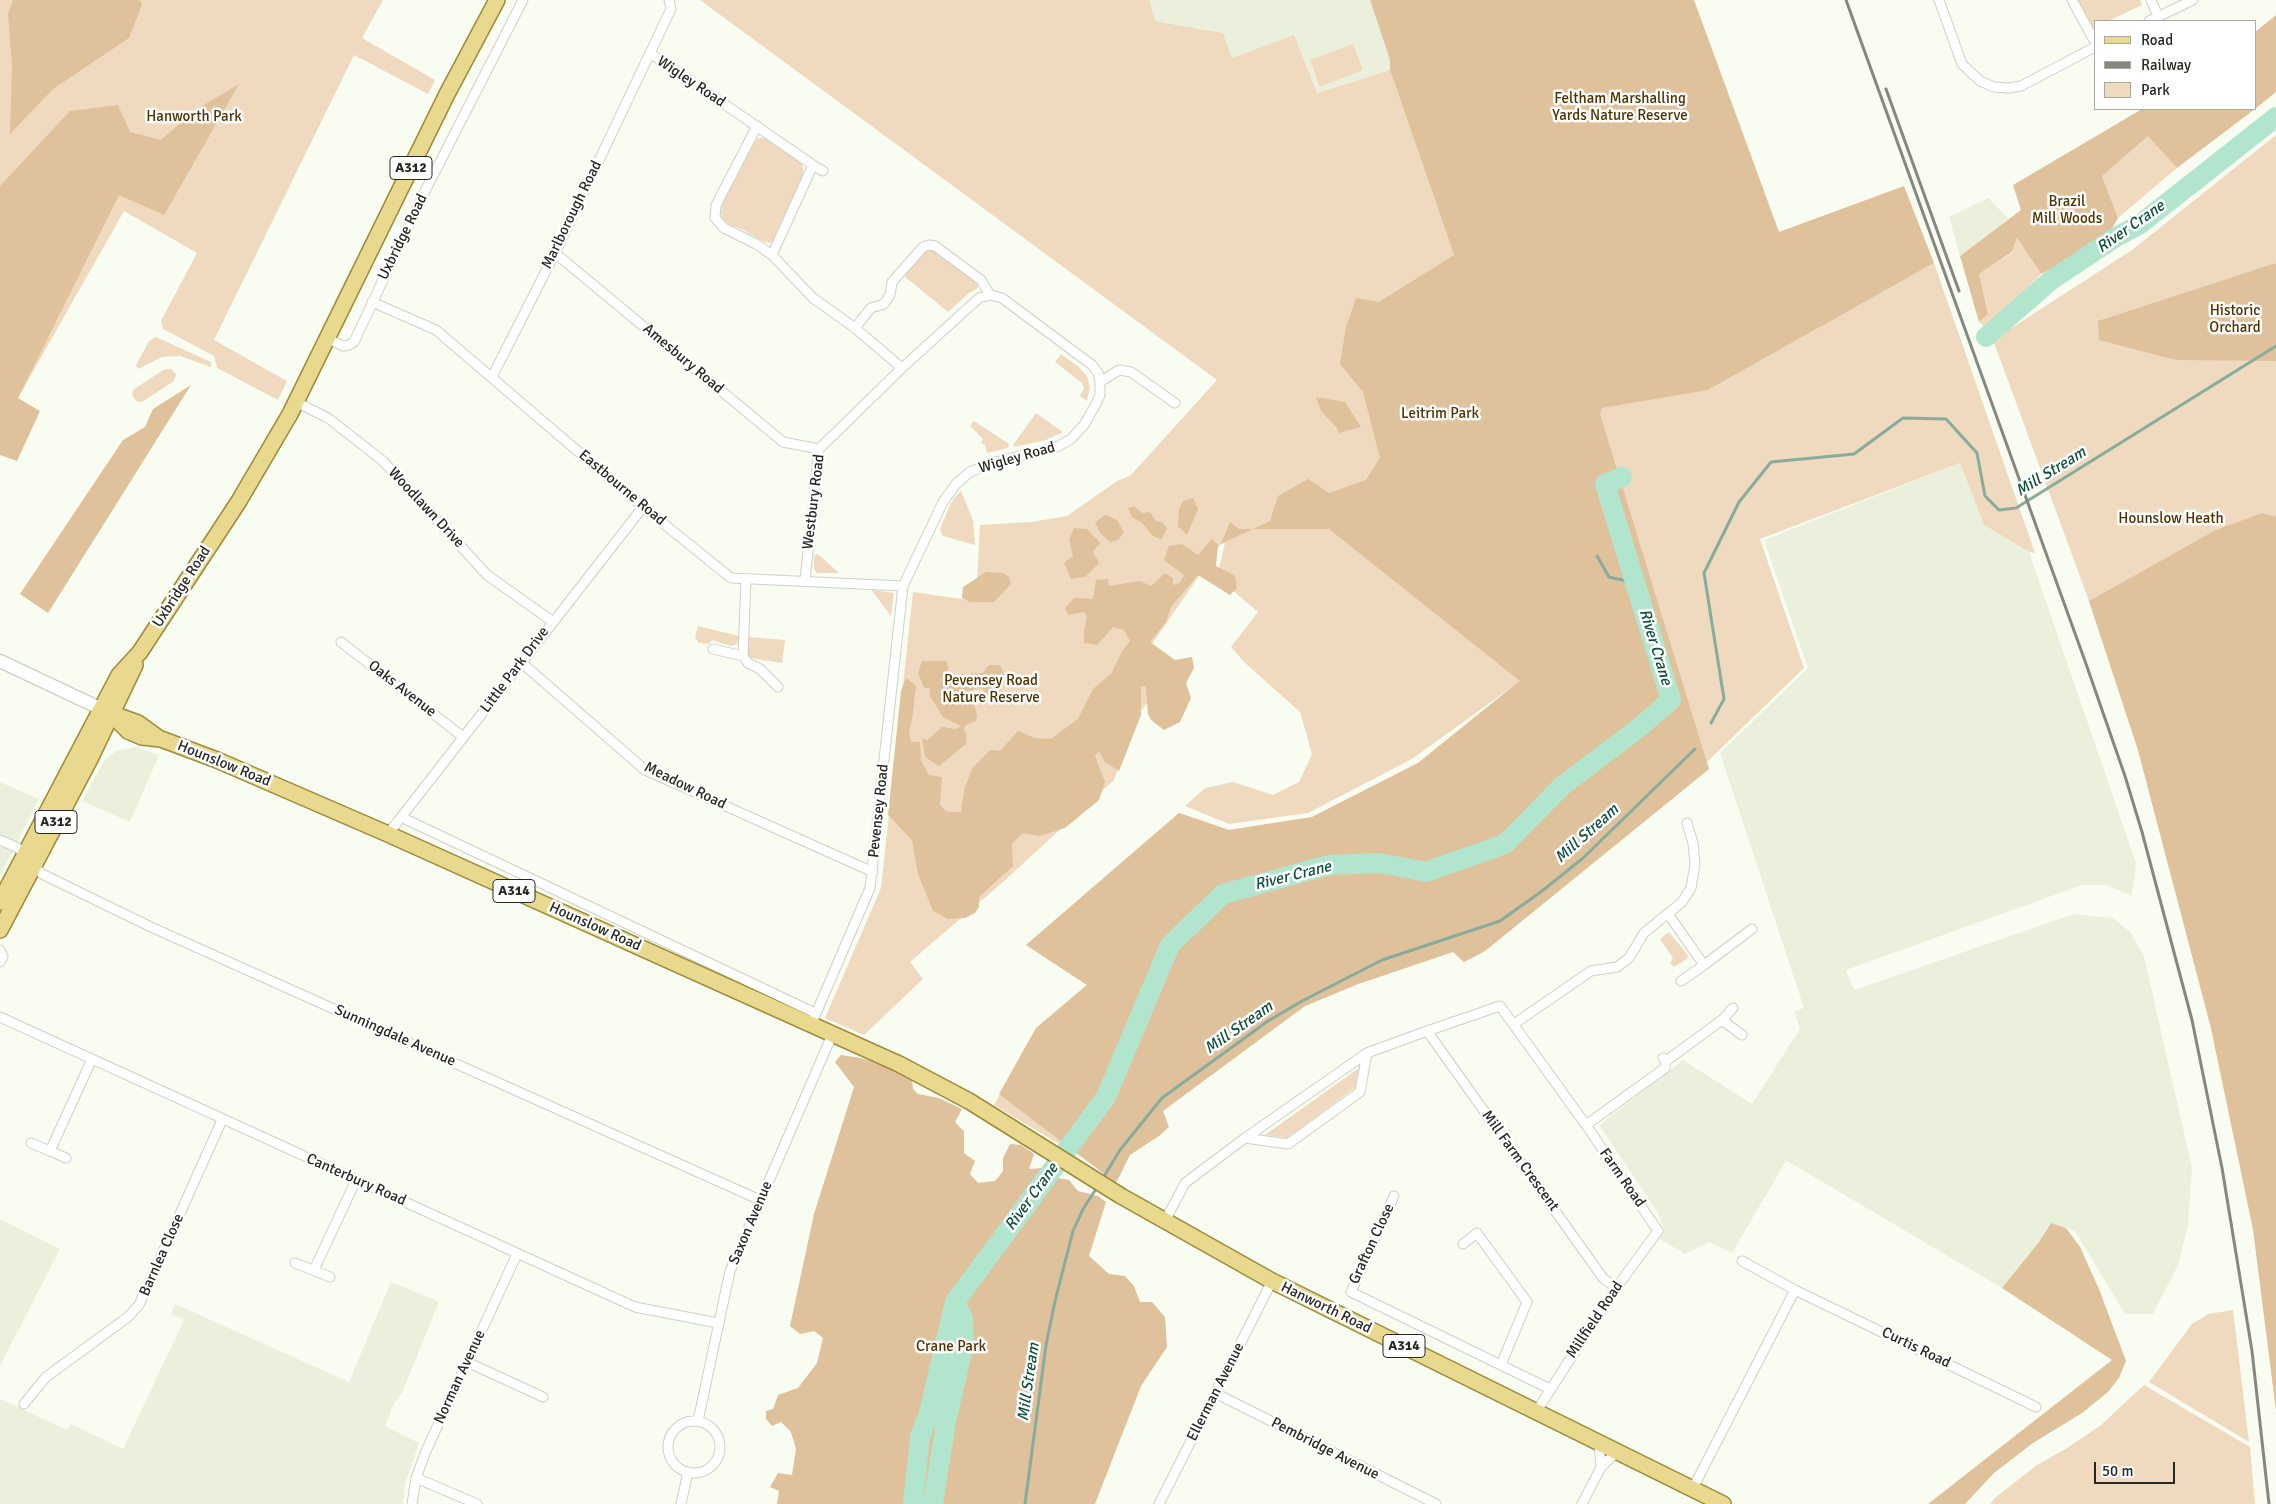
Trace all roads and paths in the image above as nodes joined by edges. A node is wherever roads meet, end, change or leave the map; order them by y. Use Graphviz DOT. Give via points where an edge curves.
graph roads {
  1 [pos="497,0"];
  2 [pos="523,0"];
  3 [pos="669,0"];
  4 [pos="1939,0"];
  5 [pos="2072,0"];
  6 [pos="2151,0"];
  7 [pos="2192,0"];
  8 [pos="2158,16"];
  9 [pos="2151,20"];
  10 [pos="2094,40"];
  11 [pos="2094,48"];
  12 [pos="650,53"];
  13 [pos="756,126"];
  14 [pos="813,165"];
  15 [pos="823,171"];
  16 [pos="554,253"];
  17 [pos="772,255"];
  18 [pos="990,295"];
  19 [pos="372,302"];
  20 [pos="855,328"];
  21 [pos="327,338"];
  22 [pos="902,368"];
  23 [pos="492,377"];
  24 [pos="1100,382"];
  25 [pos="296,402"];
  26 [pos="1175,403"];
  27 [pos="820,449"];
  28 [pos="643,507"];
  29 [pos="746,579"];
  30 [pos="805,580"];
  31 [pos="903,586"];
  32 [pos="552,621"];
  33 [pos="340,642"];
  34 [pos="713,649"];
  35 [pos="743,656"];
  36 [pos="0,661"];
  37 [pos="522,662"];
  38 [pos="778,687"];
  39 [pos="106,711"];
  40 [pos="462,737"];
  41 [pos="401,817"];
  42 [pos="1687,823"];
  43 [pos="388,834"];
  44 [pos="0,840"];
  45 [pos="29,860"];
  46 [pos="873,872"];
  47 [pos="0,902"];
  48 [pos="1668,914"];
  49 [pos="1752,929"];
  50 [pos="0,930"];
  51 [pos="0,950"];
  52 [pos="0,962"];
  53 [pos="1704,965"];
  54 [pos="1681,981"];
  55 [pos="1733,1008"];
  56 [pos="0,1017"];
  57 [pos="813,1019"];
  58 [pos="1722,1020"];
  59 [pos="1514,1024"];
  60 [pos="1427,1031"];
  61 [pos="832,1035"];
  62 [pos="1742,1035"];
  63 [pos="1367,1053"];
  64 [pos="92,1059"];
  65 [pos="969,1101"];
  66 [pos="222,1120"];
  67 [pos="1586,1125"];
  68 [pos="1246,1138"];
  69 [pos="32,1143"];
  70 [pos="50,1150"];
  71 [pos="66,1158"];
  72 [pos="356,1180"];
  73 [pos="1394,1196"];
  74 [pos="760,1200"];
  75 [pos="1165,1221"];
  76 [pos="1658,1231"];
  77 [pos="1463,1244"];
  78 [pos="517,1254"];
  79 [pos="1742,1261"];
  80 [pos="295,1263"];
  81 [pos="314,1270"];
  82 [pos="330,1277"];
  83 [pos="1272,1281"];
  84 [pos="1616,1288"];
  85 [pos="1795,1290"];
  86 [pos="1351,1292"];
  87 [pos="718,1323"];
  88 [pos="467,1362"];
  89 [pos="1501,1365"];
  90 [pos="1550,1389"];
  91 [pos="1215,1394"];
  92 [pos="543,1397"];
  93 [pos="24,1404"];
  94 [pos="2036,1407"];
  95 [pos="1536,1412"];
  96 [pos="698,1421"];
  97 [pos="1600,1443"];
  98 [pos="1617,1452"];
  99 [pos="1601,1467"];
  100 [pos="688,1472"];
  101 [pos="416,1478"];
  102 [pos="1692,1488"];
  103 [pos="1160,1502"];
  104 [pos="412,1504"];
  105 [pos="478,1504"];
  106 [pos="681,1504"];
  107 [pos="1170,1504"];
  108 [pos="1436,1504"];
  109 [pos="1582,1504"];
  110 [pos="1723,1504"];
  1 -- 21 [label="main road, Uxbridge Road / A312"];
  2 -- 19 [label="street, Uxbridge Road" via="476,88"];
  3 -- 12 [label="street, Wigley Road" via="671,9"];
  4 -- 11 [label="street" via="1962,64 1980,81 1994,87 2022,86"];
  5 -- 10 [label="street"];
  6 -- 8 [label="street"];
  7 -- 8 [label="street"];
  8 -- 9 [label="street"];
  12 -- 13 [label="street, Wigley Road"];
  12 -- 16 [label="street, Marlborough Road"];
  13 -- 14 [label="street, Wigley Road"];
  13 -- 17 [label="street" via="716,205 715,218 724,228"];
  14 -- 15 [label="street, Wigley Road"];
  14 -- 17 [label="street"];
  16 -- 23 [label="street, Marlborough Road"];
  16 -- 27 [label="street, Amesbury Road" via="783,442"];
  17 -- 20 [label="street" via="813,298"];
  18 -- 20 [label="street" via="981,280 928,244 892,282 890,295 884,304 871,308"];
  18 -- 22 [label="street" via="979,298"];
  18 -- 24 [label="street" via="1002,298 1092,365"];
  19 -- 21 [label="street, Uxbridge Road" via="354,342 343,346"];
  19 -- 23 [label="street, Eastbourne Road" via="436,330"];
  20 -- 22 [label="street"];
  21 -- 25 [label="main road, Uxbridge Road / A312"];
  22 -- 27 [label="street, Westbury Road"];
  23 -- 28 [label="street, Eastbourne Road"];
  24 -- 26 [label="street" via="1119,370 1131,372"];
  24 -- 31 [label="street, Wigley Road" via="1096,404 1071,439 1057,447 991,462 970,472 956,484 943,502"];
  25 -- 32 [label="street, Woodlawn Drive" via="328,418 383,461 487,575"];
  25 -- 39 [label="main road, Uxbridge Road / A312" via="244,493 140,652"];
  27 -- 30 [label="street, Westbury Road"];
  28 -- 29 [label="street, Eastbourne Road" via="731,578"];
  28 -- 32 [label="street, Little Park Drive"];
  29 -- 30 [label="street, Eastbourne Road"];
  29 -- 35 [label="street"];
  30 -- 31 [label="street, Eastbourne Road"];
  31 -- 46 [label="street, Pevensey Road"];
  32 -- 37 [label="street, Little Park Drive"];
  33 -- 40 [label="street, Oaks Avenue"];
  34 -- 35 [label="street"];
  35 -- 38 [label="street"];
  36 -- 39 [label="main road, Hounslow Road"];
  37 -- 40 [label="street, Little Park Drive"];
  37 -- 46 [label="street, Meadow Road" via="645,770"];
  39 -- 43 [label="main road, Hounslow Road / A314" via="128,730 142,737 160,739 218,760"];
  39 -- 45 [label="main road, A312" via="90,759"];
  40 -- 41 [label="street, Little Park Drive"];
  41 -- 43 [label="street, Little Park Drive"];
  41 -- 57 [label="street"];
  42 -- 48 [label="street" via="1693,843 1691,888 1682,902"];
  43 -- 57 [label="main road, Hounslow Road / A314"];
  44 -- 45 [label="street, Sunningdale Avenue" via="18,848"];
  45 -- 47 [label="main road, A312"];
  45 -- 50 [label="main road, A312"];
  45 -- 74 [label="street, Sunningdale Avenue" via="42,874 151,927"];
  46 -- 57 [label="street, Pevensey Road" via="870,888"];
  48 -- 53 [label="street"];
  48 -- 59 [label="street" via="1644,933 1629,958 1617,967 1591,971"];
  49 -- 53 [label="street"];
  51 -- 52 [label="street" via="3,957"];
  53 -- 54 [label="street"];
  55 -- 58 [label="street"];
  56 -- 64 [label="street, Canterbury Road"];
  57 -- 61 [label="main road, Hounslow Road / A314"];
  58 -- 62 [label="street"];
  58 -- 67 [label="street" via="1665,1060 1665,1068"];
  59 -- 60 [label="street, Farm Road" via="1500,1006"];
  59 -- 67 [label="street, Farm Road"];
  60 -- 63 [label="street"];
  60 -- 84 [label="street, Mill Farm Crescent" via="1604,1278"];
  61 -- 65 [label="main road, Hounslow Road / A314" via="899,1064"];
  61 -- 74 [label="street, Saxon Avenue"];
  63 -- 68 [label="street"];
  63 -- 68 [label="street" via="1360,1092 1288,1144"];
  64 -- 66 [label="street, Canterbury Road"];
  64 -- 70 [label="street"];
  65 -- 75 [label="main road, Hanworth Road / A314"];
  66 -- 72 [label="street, Canterbury Road"];
  66 -- 93 [label="street, Barnlea Close" via="139,1305 128,1317 46,1377"];
  67 -- 76 [label="street, Farm Road"];
  68 -- 75 [label="street" via="1185,1183"];
  69 -- 70 [label="street"];
  70 -- 71 [label="street"];
  72 -- 78 [label="street, Canterbury Road"];
  72 -- 81 [label="street"];
  73 -- 86 [label="street, Grafton Close"];
  74 -- 87 [label="street, Saxon Avenue" via="730,1271"];
  75 -- 83 [label="main road, Hanworth Road / A314"];
  76 -- 84 [label="street, Millfield Road"];
  77 -- 89 [label="street" via="1477,1233 1527,1302"];
  78 -- 87 [label="street, Canterbury Road" via="635,1307"];
  78 -- 88 [label="street, Norman Avenue"];
  79 -- 85 [label="street, Curtis Road"];
  80 -- 81 [label="street"];
  81 -- 82 [label="street"];
  83 -- 91 [label="street, Ellerman Avenue"];
  83 -- 95 [label="main road, Hanworth Road / A314"];
  84 -- 90 [label="street, Millfield Road"];
  85 -- 94 [label="street, Curtis Road"];
  85 -- 102 [label="street"];
  86 -- 89 [label="street, Hanworth Road"];
  87 -- 96 [label="street, Saxon Avenue"];
  88 -- 92 [label="street"];
  88 -- 101 [label="street, Norman Avenue"];
  89 -- 90 [label="street, Hanworth Road"];
  90 -- 95 [label="street, Millfield Road"];
  91 -- 103 [label="street, Ellerman Avenue"];
  91 -- 108 [label="street, Pembridge Avenue"];
  95 -- 97 [label="main road, Hanworth Road / A314"];
  96 -- 100 [label="street" via="681,1424 670,1437 669,1455 674,1463"];
  96 -- 100 [label="street" via="713,1429 719,1452 711,1466"];
  97 -- 98 [label="main road, Hanworth Road / A314"];
  97 -- 99 [label="street"];
  98 -- 99 [label="street"];
  98 -- 102 [label="main road, Hanworth Road / A314"];
  99 -- 109 [label="street"];
  100 -- 106 [label="street"];
  101 -- 104 [label="street, Norman Avenue"];
  101 -- 105 [label="street"];
  102 -- 110 [label="main road, Hanworth Road / A314"];
  103 -- 107 [label="street"];
}
